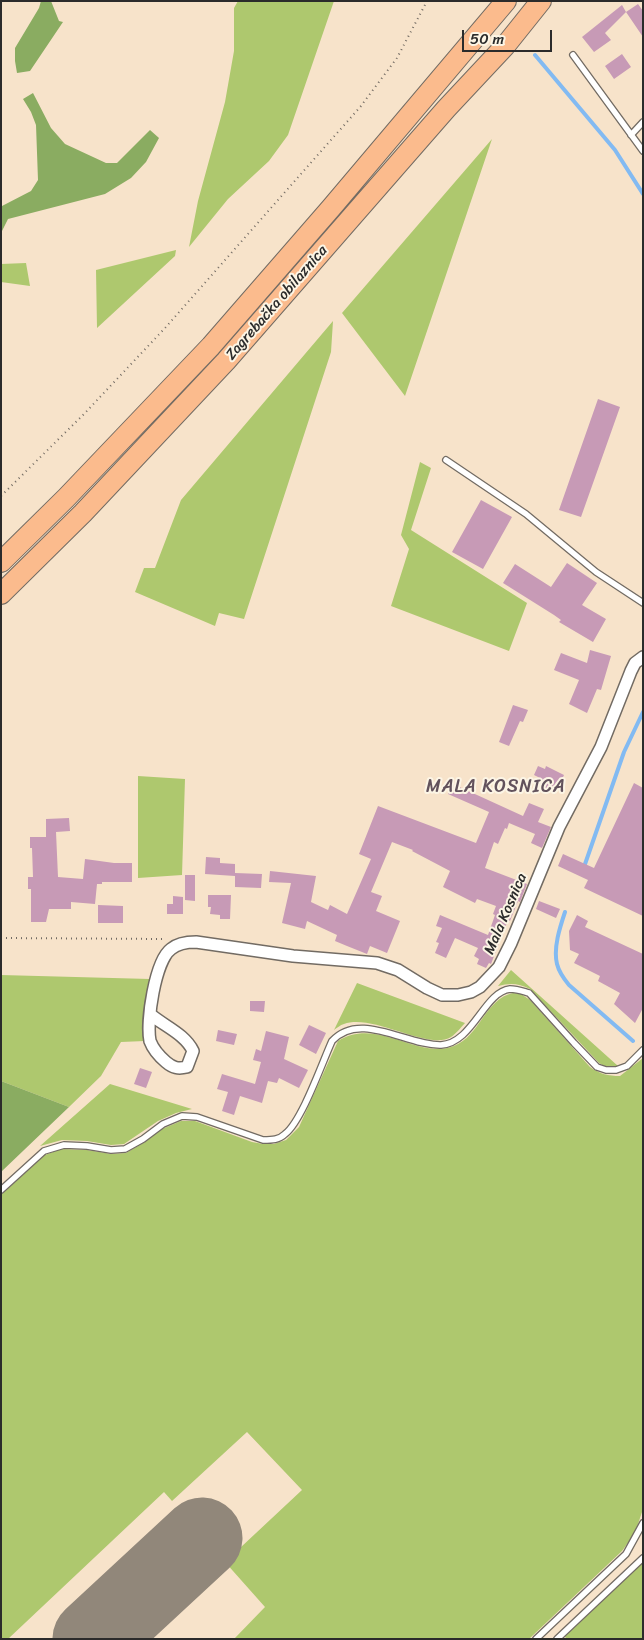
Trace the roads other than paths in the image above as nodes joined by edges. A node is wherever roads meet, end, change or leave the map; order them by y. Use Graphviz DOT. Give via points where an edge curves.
graph roads {
  1 [pos="506,1"];
  2 [pos="541,1"];
  3 [pos="572,55"];
  4 [pos="643,122"];
  5 [pos="631,135"];
  6 [pos="643,151"];
  7 [pos="446,460"];
  8 [pos="1,562"];
  9 [pos="1,594"];
  10 [pos="643,603"];
  11 [pos="643,657"];
  12 [pos="150,1014"];
  13 [pos="643,1050"];
  14 [pos="1,1190"];
  15 [pos="643,1523"];
  16 [pos="643,1558"];
  17 [pos="536,1639"];
  18 [pos="557,1639"];
  1 -- 8 [label="highway, Zagrebačka obilaznica" via="211,346"];
  2 -- 9 [label="highway, Zagrebačka obilaznica" via="505,46 226,361 90,506"];
  3 -- 5 [label="lane"];
  4 -- 5 [label="lane"];
  5 -- 6 [label="lane"];
  7 -- 10 [label="lane" via="526,514 596,572"];
  11 -- 12 [label="street, Mala Kosnica" via="631,671 600,747 559,826 511,943 499,967 480,987 458,995 442,995 398,970 377,963 184,942 168,950 160,963"];
  12 -- 12 [label="street" via="150,1042 158,1056 179,1069 187,1066 193,1051 190,1044"];
  13 -- 14 [label="lane" via="627,1066 606,1070 574,1043 529,993 508,989 497,995 464,1034 453,1042 441,1045 367,1028 338,1034 296,1123 285,1135 274,1140 263,1140 197,1117 182,1116 163,1124 125,1149 64,1145 44,1151"];
  15 -- 17 [label="lane" via="626,1554"];
  16 -- 18 [label="lane"];
}
